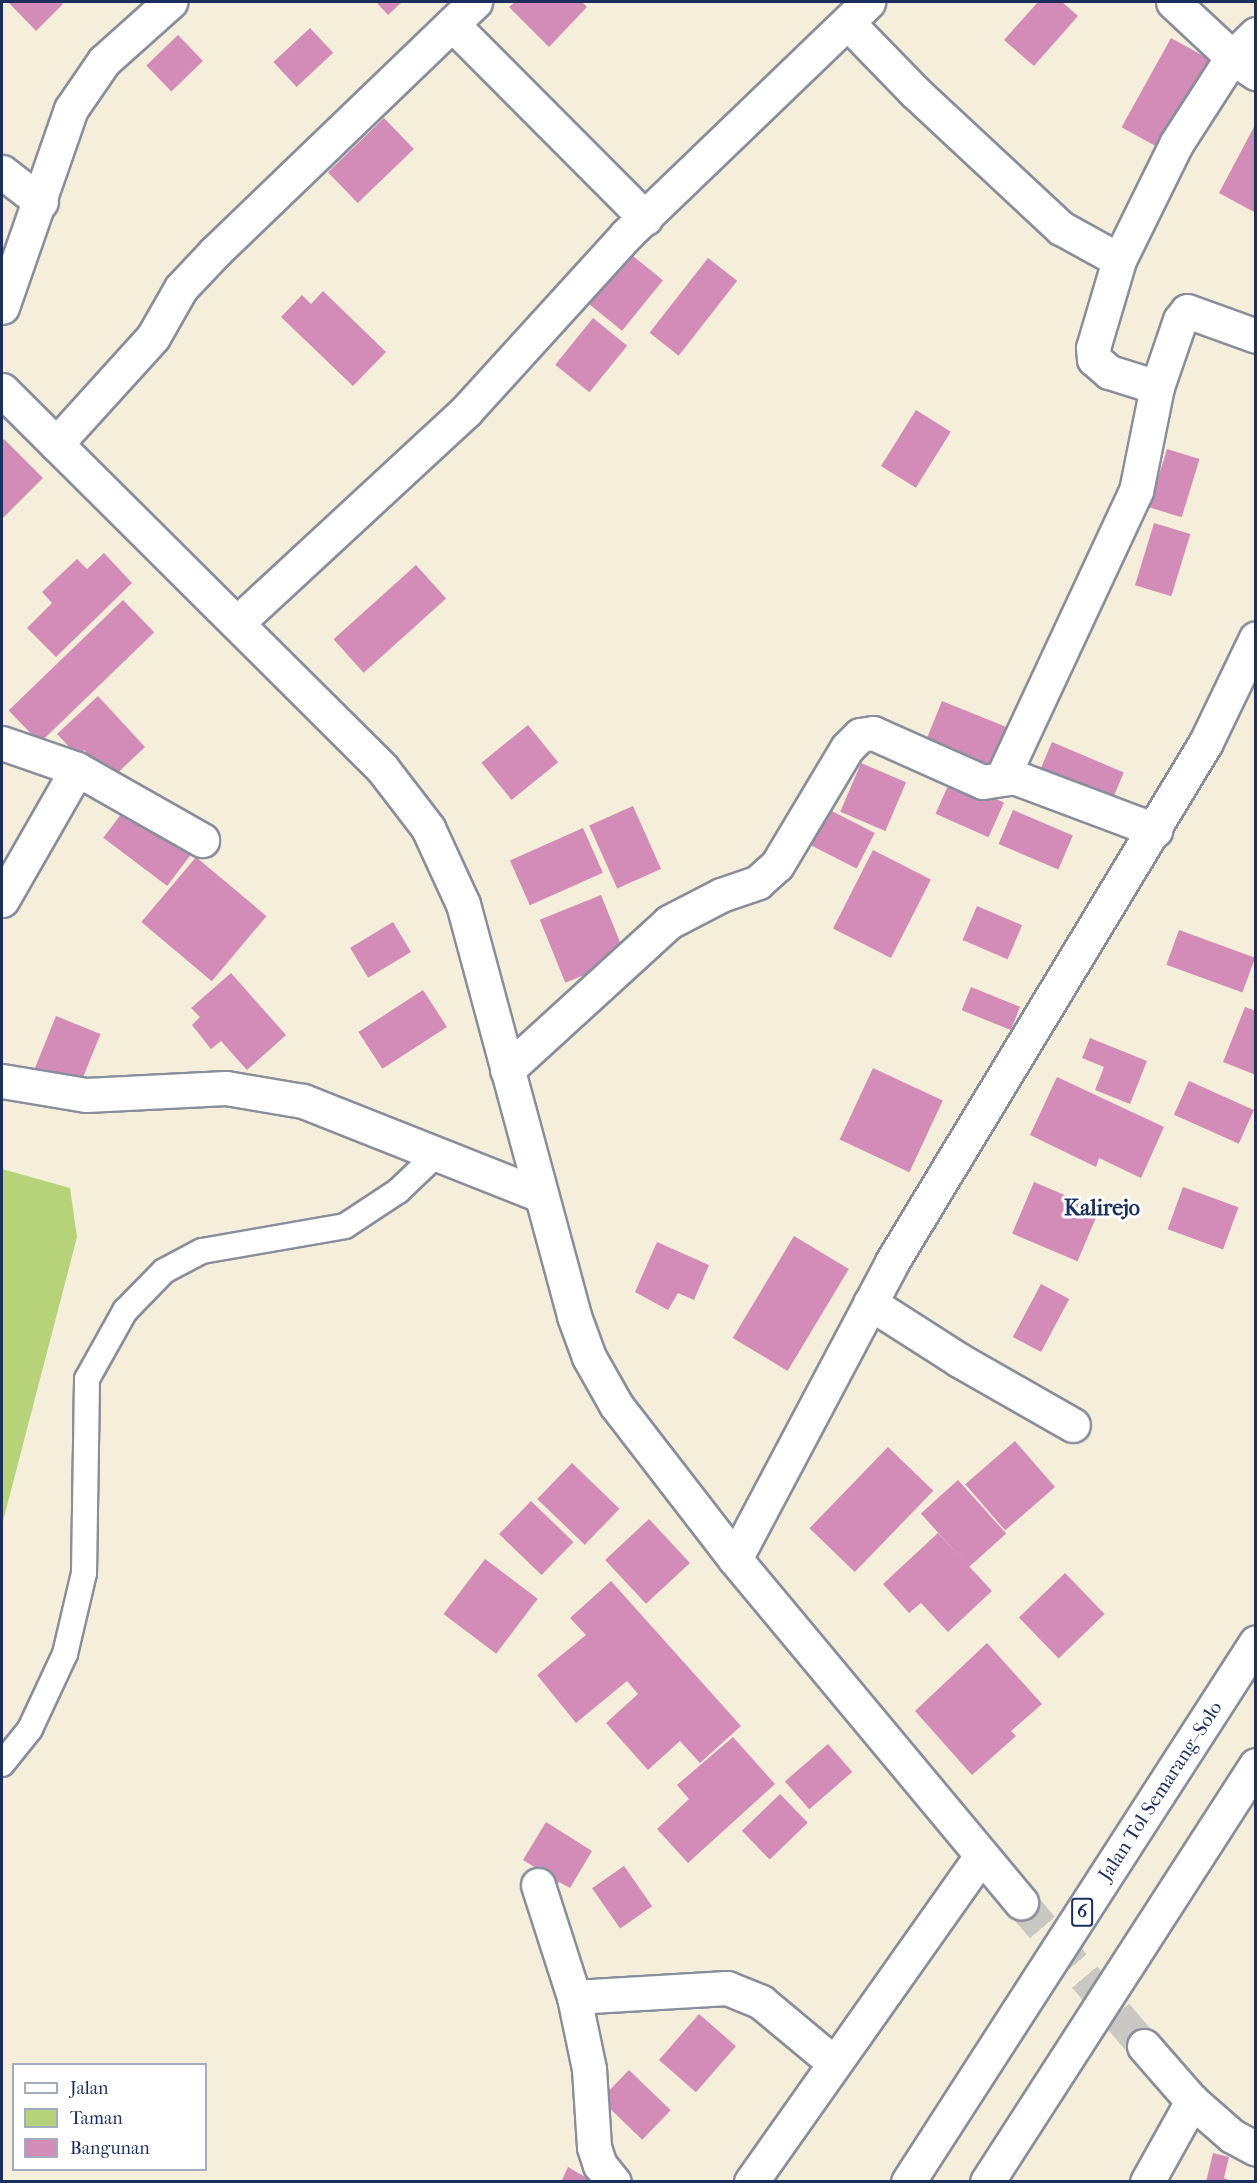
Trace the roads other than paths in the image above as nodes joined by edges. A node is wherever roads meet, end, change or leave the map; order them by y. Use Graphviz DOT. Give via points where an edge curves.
graph roads {
  1 [pos="170,2"];
  2 [pos="1173,2"];
  3 [pos="858,12"];
  4 [pos="464,13"];
  5 [pos="1256,34"];
  6 [pos="1244,65"];
  7 [pos="2,172"];
  8 [pos="41,202"];
  9 [pos="645,218"];
  10 [pos="1119,260"];
  11 [pos="2,307"];
  12 [pos="1256,336"];
  13 [pos="1158,387"];
  14 [pos="2,390"];
  15 [pos="56,444"];
  16 [pos="237,623"];
  17 [pos="1256,638"];
  18 [pos="2,743"];
  19 [pos="77,769"];
  20 [pos="1002,778"];
  21 [pos="1155,830"];
  22 [pos="202,840"];
  23 [pos="2,900"];
  24 [pos="507,1070"];
  25 [pos="2,1082"];
  26 [pos="438,1153"];
  27 [pos="541,1195"];
  28 [pos="870,1303"];
  29 [pos="1073,1425"];
  30 [pos="735,1559"];
  31 [pos="1256,1642"];
  32 [pos="2,1764"];
  33 [pos="1256,1765"];
  34 [pos="982,1855"];
  35 [pos="538,1885"];
  36 [pos="1021,1902"];
  37 [pos="574,1997"];
  38 [pos="1144,2046"];
  39 [pos="833,2062"];
  40 [pos="1192,2101"];
  41 [pos="1256,2149"];
  42 [pos="614,2181"];
  43 [pos="751,2181"];
  44 [pos="908,2181"];
  45 [pos="987,2181"];
  46 [pos="1147,2181"];
  1 -- 8 [label="main road" via="118,46 88,82 71,109"];
  2 -- 6 [label="main road"];
  3 -- 9 [label="main road"];
  3 -- 10 [label="main road" via="915,92 1060,228"];
  4 -- 9 [label="main road"];
  4 -- 15 [label="main road" via="215,252 181,288 153,337"];
  5 -- 6 [label="main road"];
  6 -- 10 [label="main road" via="1176,144"];
  7 -- 8 [label="main road"];
  8 -- 11 [label="main road"];
  9 -- 16 [label="main road" via="466,411"];
  10 -- 13 [label="main road" via="1093,348 1094,359 1109,372"];
  12 -- 13 [label="main road" via="1187,311 1180,320"];
  13 -- 20 [label="main road" via="1136,491"];
  14 -- 15 [label="main road"];
  15 -- 16 [label="main road"];
  16 -- 24 [label="main road" via="382,768 428,828 463,904"];
  17 -- 21 [label="main road" via="1206,742"];
  18 -- 19 [label="main road"];
  19 -- 22 [label="main road"];
  19 -- 23 [label="main road"];
  20 -- 21 [label="main road" via="1014,777 1036,784"];
  20 -- 24 [label="main road" via="983,782 873,733 860,735 847,748 777,866 758,882 722,894 669,922"];
  21 -- 28 [label="main road"];
  24 -- 27 [label="main road"];
  25 -- 26 [label="main road" via="86,1095 226,1088 303,1101"];
  26 -- 27 [label="main road"];
  26 -- 32 [label="lane" via="398,1191 345,1226 202,1251 164,1271 125,1311 87,1379 84,1573 66,1654 30,1729"];
  27 -- 30 [label="main road" via="589,1358 616,1404"];
  28 -- 29 [label="main road" via="959,1360"];
  28 -- 30 [label="main road"];
  30 -- 34 [label="main road"];
  31 -- 44 [label="main road, Jalan Tol Semarang–Solo / 6"];
  33 -- 45 [label="main road"];
  34 -- 36 [label="main road"];
  34 -- 39 [label="main road"];
  35 -- 37 [label="main road"];
  37 -- 39 [label="main road" via="727,1988 761,2002"];
  37 -- 42 [label="main road" via="589,2070 594,2147 600,2165"];
  38 -- 40 [label="main road"];
  39 -- 43 [label="main road"];
  40 -- 41 [label="main road" via="1232,2136"];
  40 -- 46 [label="main road"];
}
